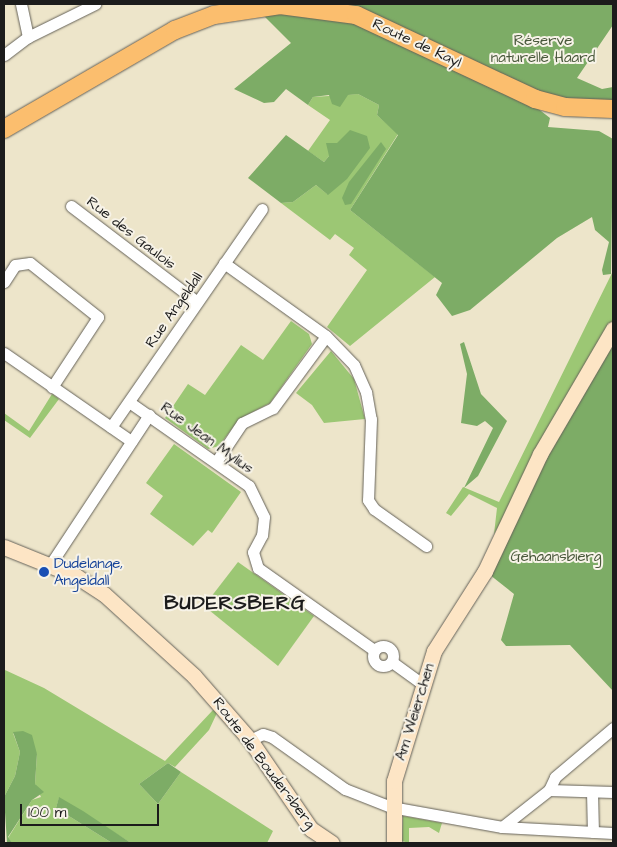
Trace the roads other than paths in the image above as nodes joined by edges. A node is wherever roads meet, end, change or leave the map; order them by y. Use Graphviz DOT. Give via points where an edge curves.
graph roads {
  1 [pos="21,4"];
  2 [pos="95,4"];
  3 [pos="280,4"];
  4 [pos="28,37"];
  5 [pos="4,55"];
  6 [pos="613,109"];
  7 [pos="4,129"];
  8 [pos="72,206"];
  9 [pos="262,209"];
  10 [pos="224,263"];
  11 [pos="4,282"];
  12 [pos="197,302"];
  13 [pos="613,329"];
  14 [pos="326,336"];
  15 [pos="4,352"];
  16 [pos="52,387"];
  17 [pos="129,402"];
  18 [pos="149,415"];
  19 [pos="111,427"];
  20 [pos="130,441"];
  21 [pos="216,462"];
  22 [pos="426,546"];
  23 [pos="4,547"];
  24 [pos="50,565"];
  25 [pos="421,683"];
  26 [pos="613,728"];
  27 [pos="250,740"];
  28 [pos="549,790"];
  29 [pos="592,792"];
  30 [pos="613,792"];
  31 [pos="391,807"];
  32 [pos="502,827"];
  33 [pos="593,832"];
  34 [pos="613,833"];
  35 [pos="332,843"];
  36 [pos="385,843"];
  37 [pos="394,843"];
  1 -- 4 [label="street"];
  2 -- 4 [label="street"];
  3 -- 6 [label="main road, Route de Kayl" via="356,15 535,99 565,107"];
  3 -- 7 [label="main road, Route de Kayl" via="214,15 175,30"];
  4 -- 5 [label="street"];
  8 -- 12 [label="street, Rue des Gaulois"];
  9 -- 10 [label="street, Rue Angeldall"];
  10 -- 12 [label="street, Rue Angeldall"];
  10 -- 14 [label="street"];
  11 -- 16 [label="street" via="16,265 30,263 98,316"];
  12 -- 17 [label="street, Rue Angeldall"];
  13 -- 25 [label="main road, Am Weierchen" via="540,454 485,572 434,651"];
  14 -- 21 [label="street" via="274,408 242,423"];
  14 -- 22 [label="street" via="354,365 366,392 371,418 368,500 374,509"];
  15 -- 16 [label="street"];
  16 -- 19 [label="street"];
  17 -- 18 [label="street, Rue Jean Mylius"];
  17 -- 19 [label="street, Rue Angeldall"];
  18 -- 20 [label="street"];
  18 -- 21 [label="street, Rue Jean Mylius"];
  19 -- 20 [label="street"];
  20 -- 24 [label="street"];
  21 -- 25 [label="street, Rue Jean Mylius" via="248,486 260,500 262,535 252,560 258,568 374,650 378,664 392,662"];
  23 -- 24 [label="main road, Route de Boudersberg"];
  24 -- 27 [label="main road, Route de Boudersberg" via="104,594 207,688"];
  25 -- 31 [label="main road, Am Weierchen"];
  26 -- 28 [label="street" via="555,777"];
  27 -- 31 [label="street" via="264,734 272,737 345,789"];
  27 -- 35 [label="main road, Route de Boudersberg" via="311,829"];
  28 -- 29 [label="street"];
  28 -- 32 [label="street"];
  29 -- 30 [label="street"];
  29 -- 33 [label="street"];
  31 -- 32 [label="street"];
  31 -- 36 [label="main road"];
  31 -- 37 [label="main road"];
  32 -- 33 [label="street"];
  33 -- 34 [label="street"];
}
